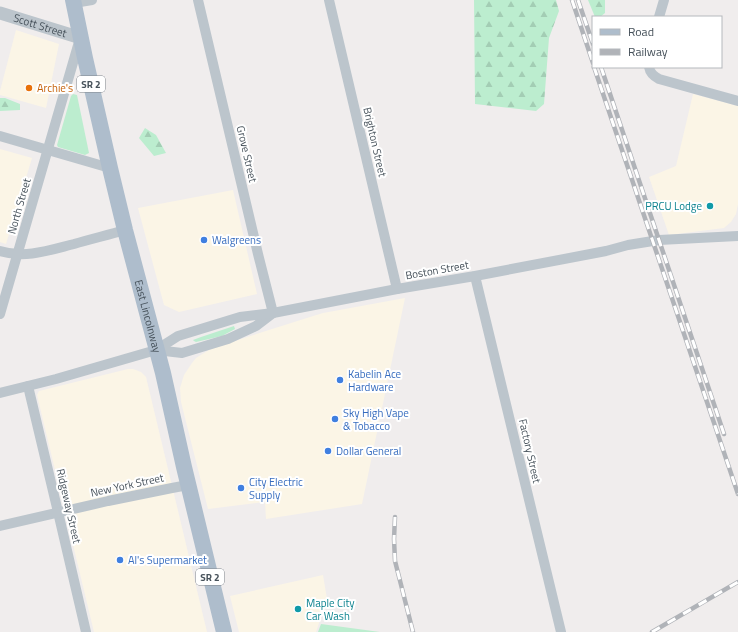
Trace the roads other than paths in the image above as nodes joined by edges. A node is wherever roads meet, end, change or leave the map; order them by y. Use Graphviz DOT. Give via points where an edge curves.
graph roads {
  1 [pos="92,0"];
  2 [pos="198,0"];
  3 [pos="329,0"];
  4 [pos="664,0"];
  5 [pos="74,1"];
  6 [pos="0,13"];
  7 [pos="659,16"];
  8 [pos="81,38"];
  9 [pos="649,69"];
  10 [pos="738,101"];
  11 [pos="0,136"];
  12 [pos="48,150"];
  13 [pos="110,168"];
  14 [pos="125,230"];
  15 [pos="738,236"];
  16 [pos="0,252"];
  17 [pos="18,254"];
  18 [pos="475,276"];
  19 [pos="397,289"];
  20 [pos="273,313"];
  21 [pos="0,314"];
  22 [pos="156,350"];
  23 [pos="28,386"];
  24 [pos="0,393"];
  25 [pos="188,485"];
  26 [pos="58,512"];
  27 [pos="0,526"];
  28 [pos="86,632"];
  29 [pos="224,632"];
  30 [pos="561,632"];
  1 -- 5 [label="street"];
  2 -- 20 [label="street, Grove Street"];
  3 -- 19 [label="street, Brighton Street"];
  4 -- 7 [label="street"];
  5 -- 8 [label="main road, East Lincolnway / SR 2"];
  6 -- 8 [label="street, Scott Street"];
  8 -- 12 [label="street, North Street"];
  8 -- 13 [label="main road, East Lincolnway / SR 2"];
  9 -- 10 [label="street" via="659,79"];
  11 -- 12 [label="street"];
  12 -- 13 [label="street"];
  12 -- 17 [label="street, North Street"];
  13 -- 14 [label="main road, East Lincolnway / SR 2"];
  14 -- 17 [label="street" via="42,252"];
  14 -- 22 [label="main road, East Lincolnway / SR 2"];
  15 -- 18 [label="street, Boston Street" via="694,238 628,252 606,251"];
  16 -- 17 [label="street"];
  17 -- 21 [label="street, North Street"];
  18 -- 19 [label="street, Boston Street"];
  18 -- 30 [label="street, Factory Street"];
  19 -- 20 [label="street, Boston Street"];
  20 -- 22 [label="street, Boston Street" via="240,317 178,336"];
  20 -- 22 [label="street, Boston Street" via="256,326 228,339 182,352"];
  22 -- 23 [label="street, Boston Street"];
  22 -- 25 [label="main road, East Lincolnway / SR 2"];
  23 -- 24 [label="street, Boston Street"];
  23 -- 26 [label="street, Ridgeway Street"];
  25 -- 26 [label="street, New York Street"];
  25 -- 29 [label="main road, East Lincolnway / SR 2"];
  26 -- 27 [label="street, New York Street"];
  26 -- 28 [label="street, Ridgeway Street"];
}
